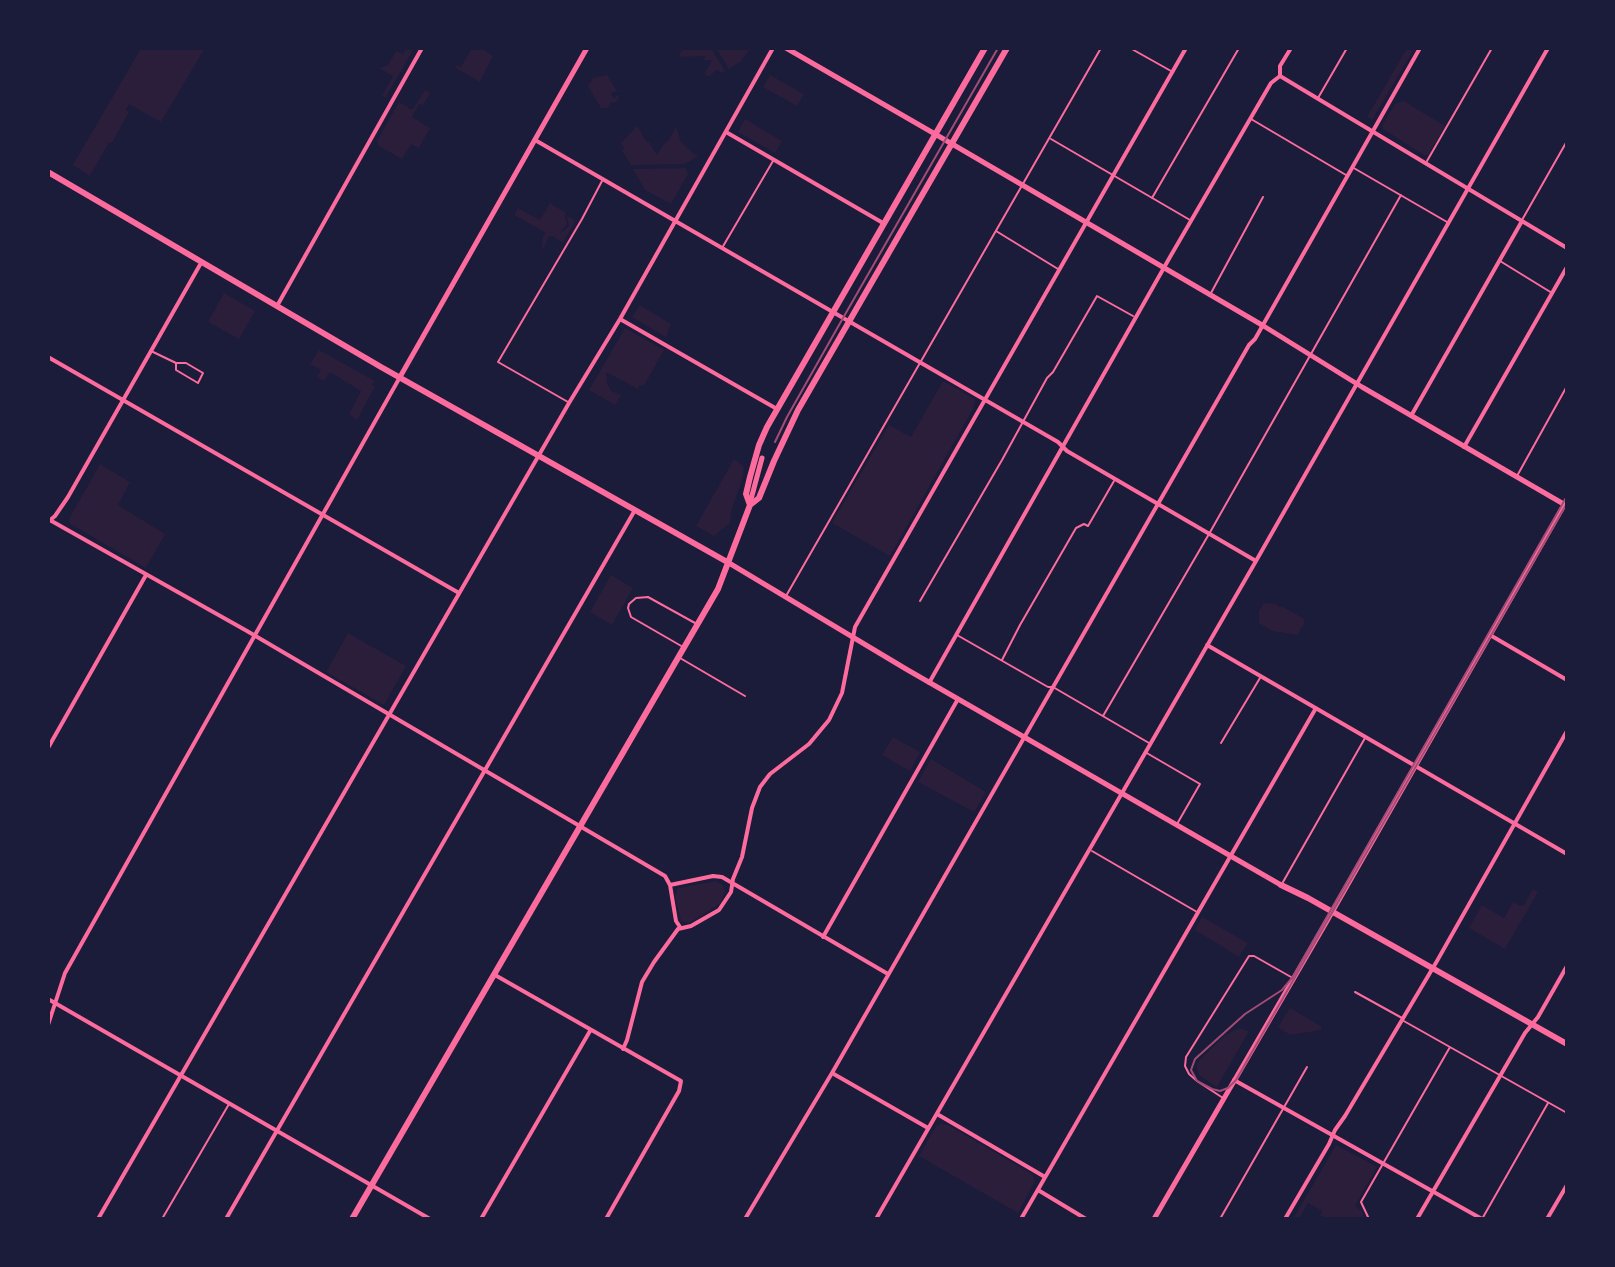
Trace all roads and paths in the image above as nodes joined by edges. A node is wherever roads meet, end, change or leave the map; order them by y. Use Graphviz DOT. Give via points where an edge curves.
graph roads {
  1 [pos="422,48"];
  2 [pos="587,48"];
  3 [pos="773,48"];
  4 [pos="786,48"];
  5 [pos="985,48"];
  6 [pos="1007,48"];
  7 [pos="1101,48"];
  8 [pos="1130,48"];
  9 [pos="1186,48"];
  10 [pos="1239,48"];
  11 [pos="1291,48"];
  12 [pos="1347,48"];
  13 [pos="1420,48"];
  14 [pos="1492,48"];
  15 [pos="1548,48"];
  16 [pos="1172,72"];
  17 [pos="1280,76"];
  18 [pos="1318,99"];
  19 [pos="1251,119"];
  20 [pos="1372,131"];
  21 [pos="726,132"];
  22 [pos="935,134"];
  23 [pos="1050,139"];
  24 [pos="535,140"];
  25 [pos="1567,141"];
  26 [pos="952,144"];
  27 [pos="773,160"];
  28 [pos="1426,163"];
  29 [pos="1352,167"];
  30 [pos="48,172"];
  31 [pos="1113,175"];
  32 [pos="1347,176"];
  33 [pos="603,179"];
  34 [pos="1023,186"];
  35 [pos="1468,189"];
  36 [pos="1401,195"];
  37 [pos="1263,197"];
  38 [pos="1152,198"];
  39 [pos="675,221"];
  40 [pos="1191,221"];
  41 [pos="1522,221"];
  42 [pos="1448,222"];
  43 [pos="1086,223"];
  44 [pos="884,224"];
  45 [pos="996,231"];
  46 [pos="722,248"];
  47 [pos="1567,248"];
  48 [pos="1499,260"];
  49 [pos="201,263"];
  50 [pos="1165,267"];
  51 [pos="1567,267"];
  52 [pos="1059,269"];
  53 [pos="1552,293"];
  54 [pos="1210,294"];
  55 [pos="277,306"];
  56 [pos="833,312"];
  57 [pos="1136,317"];
  58 [pos="620,319"];
  59 [pos="849,321"];
  60 [pos="1262,325"];
  61 [pos="150,351"];
  62 [pos="1311,356"];
  63 [pos="48,357"];
  64 [pos="921,362"];
  65 [pos="176,363"];
  66 [pos="400,377"];
  67 [pos="1357,384"];
  68 [pos="1567,386"];
  69 [pos="985,399"];
  70 [pos="122,401"];
  71 [pos="569,403"];
  72 [pos="777,409"];
  73 [pos="1411,416"];
  74 [pos="1023,421"];
  75 [pos="1063,446"];
  76 [pos="1464,447"];
  77 [pos="539,456"];
  78 [pos="759,457"];
  79 [pos="774,461"];
  80 [pos="1517,477"];
  81 [pos="1115,479"];
  82 [pos="1566,503"];
  83 [pos="1157,504"];
  84 [pos="750,505"];
  85 [pos="635,510"];
  86 [pos="322,514"];
  87 [pos="49,521"];
  88 [pos="1209,534"];
  89 [pos="1256,561"];
  90 [pos="729,563"];
  91 [pos="146,575"];
  92 [pos="459,593"];
  93 [pos="786,597"];
  94 [pos="920,601"];
  95 [pos="697,624"];
  96 [pos="956,634"];
  97 [pos="1490,635"];
  98 [pos="254,636"];
  99 [pos="853,637"];
  100 [pos="1207,645"];
  101 [pos="684,647"];
  102 [pos="679,657"];
  103 [pos="1001,661"];
  104 [pos="1261,677"];
  105 [pos="1567,680"];
  106 [pos="929,683"];
  107 [pos="1053,687"];
  108 [pos="745,696"];
  109 [pos="958,699"];
  110 [pos="1316,708"];
  111 [pos="390,715"];
  112 [pos="1103,716"];
  113 [pos="1567,731"];
  114 [pos="1366,737"];
  115 [pos="1024,738"];
  116 [pos="1221,743"];
  117 [pos="1150,744"];
  118 [pos="48,748"];
  119 [pos="1145,752"];
  120 [pos="1415,766"];
  121 [pos="486,770"];
  122 [pos="1121,793"];
  123 [pos="1514,823"];
  124 [pos="1176,825"];
  125 [pos="580,826"];
  126 [pos="1089,850"];
  127 [pos="1567,854"];
  128 [pos="1231,856"];
  129 [pos="670,885"];
  130 [pos="733,885"];
  131 [pos="1281,885"];
  132 [pos="1332,912"];
  133 [pos="1198,913"];
  134 [pos="680,927"];
  135 [pos="823,937"];
  136 [pos="1567,966"];
  137 [pos="1432,969"];
  138 [pos="888,974"];
  139 [pos="495,975"];
  140 [pos="1294,978"];
  141 [pos="1355,992"];
  142 [pos="48,999"];
  143 [pos="54,1003"];
  144 [pos="1401,1019"];
  145 [pos="48,1025"];
  146 [pos="1532,1025"];
  147 [pos="590,1030"];
  148 [pos="1567,1044"];
  149 [pos="1450,1047"];
  150 [pos="623,1049"];
  151 [pos="1307,1067"];
  152 [pos="832,1073"];
  153 [pos="181,1075"];
  154 [pos="1500,1075"];
  155 [pos="1234,1080"];
  156 [pos="1224,1098"];
  157 [pos="1549,1102"];
  158 [pos="229,1103"];
  159 [pos="1284,1108"];
  160 [pos="1567,1113"];
  161 [pos="937,1114"];
  162 [pos="928,1128"];
  163 [pos="276,1131"];
  164 [pos="1332,1135"];
  165 [pos="1383,1164"];
  166 [pos="1045,1177"];
  167 [pos="372,1185"];
  168 [pos="1567,1185"];
  169 [pos="1038,1190"];
  170 [pos="1433,1192"];
  171 [pos="98,1219"];
  172 [pos="162,1219"];
  173 [pos="226,1219"];
  174 [pos="352,1219"];
  175 [pos="430,1219"];
  176 [pos="481,1219"];
  177 [pos="606,1219"];
  178 [pos="745,1219"];
  179 [pos="876,1219"];
  180 [pos="1021,1219"];
  181 [pos="1086,1219"];
  182 [pos="1154,1219"];
  183 [pos="1220,1219"];
  184 [pos="1285,1219"];
  185 [pos="1369,1219"];
  186 [pos="1417,1219"];
  187 [pos="1482,1219"];
  188 [pos="1547,1219"];
  1 -- 55 [label="street"];
  2 -- 24 [label="main road"];
  3 -- 21 [label="street"];
  4 -- 22 [label="main road"];
  5 -- 22 [label="main road"];
  6 -- 26 [label="main road"];
  7 -- 23 [label="lane"];
  8 -- 16 [label="lane"];
  9 -- 16 [label="street"];
  10 -- 38 [label="lane"];
  11 -- 17 [label="street"];
  12 -- 18 [label="lane"];
  13 -- 20 [label="street"];
  14 -- 28 [label="lane"];
  15 -- 35 [label="street"];
  16 -- 31 [label="street"];
  17 -- 18 [label="street"];
  17 -- 19 [label="street"];
  18 -- 20 [label="street"];
  19 -- 32 [label="lane"];
  19 -- 40 [label="street"];
  20 -- 28 [label="street"];
  20 -- 29 [label="street"];
  21 -- 27 [label="street"];
  21 -- 39 [label="street"];
  22 -- 26 [label="main road"];
  22 -- 44 [label="main road"];
  23 -- 31 [label="lane"];
  23 -- 34 [label="lane"];
  24 -- 33 [label="street"];
  24 -- 66 [label="main road"];
  25 -- 41 [label="lane"];
  26 -- 34 [label="main road"];
  26 -- 59 [label="main road"];
  27 -- 44 [label="street"];
  27 -- 46 [label="lane"];
  28 -- 35 [label="street"];
  29 -- 32 [label="street"];
  29 -- 36 [label="lane"];
  30 -- 49 [label="main road"];
  31 -- 38 [label="lane"];
  31 -- 43 [label="street"];
  32 -- 60 [label="street"];
  33 -- 39 [label="street"];
  33 -- 71 [label="lane" via="498,362"];
  34 -- 43 [label="main road"];
  34 -- 45 [label="lane"];
  35 -- 41 [label="street"];
  35 -- 42 [label="street"];
  36 -- 42 [label="lane"];
  36 -- 62 [label="lane"];
  37 -- 54 [label="lane"];
  38 -- 40 [label="lane"];
  39 -- 46 [label="street"];
  39 -- 58 [label="street"];
  40 -- 50 [label="street"];
  41 -- 47 [label="street"];
  41 -- 48 [label="street"];
  42 -- 67 [label="street"];
  43 -- 50 [label="main road"];
  43 -- 52 [label="street"];
  44 -- 56 [label="main road"];
  45 -- 52 [label="lane"];
  45 -- 64 [label="lane"];
  46 -- 56 [label="street"];
  48 -- 53 [label="lane"];
  48 -- 73 [label="street"];
  49 -- 55 [label="main road"];
  49 -- 61 [label="street"];
  50 -- 54 [label="main road"];
  50 -- 57 [label="street"];
  51 -- 53 [label="street"];
  52 -- 69 [label="street"];
  53 -- 76 [label="street"];
  54 -- 60 [label="main road"];
  55 -- 66 [label="main road"];
  56 -- 59 [label="street"];
  56 -- 72 [label="main road"];
  57 -- 74 [label="lane" via="1097,296"];
  57 -- 75 [label="street"];
  58 -- 71 [label="street"];
  58 -- 72 [label="street"];
  59 -- 64 [label="street"];
  59 -- 79 [label="main road"];
  60 -- 62 [label="main road"];
  60 -- 83 [label="street"];
  61 -- 65 [label="lane"];
  61 -- 70 [label="street"];
  62 -- 67 [label="main road"];
  62 -- 88 [label="lane"];
  63 -- 70 [label="street"];
  64 -- 69 [label="street"];
  64 -- 93 [label="lane"];
  65 -- 65 [label="lane" via="176,370 198,383 203,373"];
  66 -- 77 [label="main road"];
  66 -- 86 [label="street"];
  67 -- 73 [label="main road"];
  67 -- 89 [label="street"];
  68 -- 80 [label="lane"];
  69 -- 74 [label="street"];
  69 -- 99 [label="street"];
  70 -- 86 [label="street"];
  70 -- 87 [label="street"];
  71 -- 77 [label="street"];
  72 -- 78 [label="main road"];
  73 -- 76 [label="main road"];
  74 -- 75 [label="street"];
  74 -- 94 [label="lane"];
  75 -- 81 [label="street"];
  75 -- 96 [label="street"];
  76 -- 80 [label="main road"];
  77 -- 85 [label="main road"];
  77 -- 92 [label="street"];
  78 -- 79 [label="main road"];
  78 -- 84 [label="main road" via="746,494"];
  79 -- 84 [label="main road" via="759,498"];
  80 -- 82 [label="main road"];
  81 -- 83 [label="street"];
  81 -- 103 [label="lane" via="1088,526 1076,528"];
  82 -- 97 [label="main road"];
  83 -- 88 [label="street"];
  83 -- 107 [label="street"];
  84 -- 90 [label="main road"];
  85 -- 90 [label="main road"];
  85 -- 121 [label="street"];
  86 -- 92 [label="street"];
  86 -- 98 [label="street"];
  87 -- 91 [label="street"];
  88 -- 89 [label="street"];
  88 -- 112 [label="lane"];
  89 -- 100 [label="street"];
  90 -- 93 [label="main road"];
  90 -- 95 [label="main road"];
  91 -- 98 [label="street"];
  91 -- 118 [label="street"];
  92 -- 111 [label="street"];
  93 -- 99 [label="main road"];
  95 -- 101 [label="main road"];
  95 -- 101 [label="lane" via="648,597 629,604 631,617"];
  96 -- 103 [label="lane"];
  96 -- 106 [label="street"];
  97 -- 105 [label="street"];
  97 -- 120 [label="main road"];
  98 -- 111 [label="street"];
  98 -- 143 [label="street" via="65,973"];
  99 -- 106 [label="main road"];
  99 -- 130 [label="street" via="842,693 829,720 760,787"];
  100 -- 104 [label="street"];
  100 -- 117 [label="street"];
  101 -- 102 [label="main road"];
  102 -- 108 [label="lane"];
  102 -- 125 [label="main road"];
  103 -- 107 [label="lane"];
  104 -- 110 [label="street"];
  104 -- 116 [label="lane"];
  106 -- 109 [label="main road"];
  107 -- 112 [label="lane"];
  107 -- 115 [label="street"];
  109 -- 115 [label="main road"];
  109 -- 135 [label="street"];
  110 -- 114 [label="street"];
  110 -- 128 [label="street"];
  111 -- 121 [label="street"];
  111 -- 153 [label="street"];
  112 -- 117 [label="lane"];
  113 -- 123 [label="street"];
  114 -- 120 [label="street"];
  114 -- 131 [label="lane"];
  115 -- 122 [label="main road"];
  115 -- 138 [label="street"];
  117 -- 119 [label="street"];
  119 -- 122 [label="street"];
  119 -- 124 [label="lane" via="1200,784"];
  120 -- 123 [label="street"];
  120 -- 132 [label="main road"];
  121 -- 125 [label="street"];
  121 -- 163 [label="street"];
  122 -- 124 [label="main road"];
  122 -- 126 [label="street"];
  123 -- 127 [label="street"];
  123 -- 137 [label="street"];
  124 -- 128 [label="main road"];
  125 -- 129 [label="street" via="665,876"];
  125 -- 139 [label="main road"];
  126 -- 133 [label="lane"];
  126 -- 161 [label="street"];
  128 -- 131 [label="main road"];
  128 -- 133 [label="street"];
  129 -- 130 [label="street" via="713,876"];
  129 -- 134 [label="street"];
  130 -- 134 [label="street" via="719,910"];
  130 -- 135 [label="street"];
  131 -- 132 [label="main road"];
  132 -- 137 [label="main road"];
  132 -- 140 [label="main road"];
  133 -- 166 [label="street"];
  134 -- 150 [label="street" via="642,982"];
  135 -- 138 [label="street"];
  136 -- 146 [label="street"];
  137 -- 144 [label="street"];
  137 -- 146 [label="main road"];
  138 -- 152 [label="street"];
  139 -- 147 [label="street"];
  139 -- 167 [label="main road"];
  140 -- 155 [label="main road"];
  140 -- 156 [label="lane" via="1249,956 1186,1057 1189,1074"];
  141 -- 144 [label="lane"];
  142 -- 143 [label="street"];
  143 -- 145 [label="street"];
  143 -- 153 [label="street"];
  144 -- 149 [label="lane"];
  144 -- 164 [label="street"];
  146 -- 148 [label="main road"];
  146 -- 154 [label="street"];
  147 -- 150 [label="street"];
  147 -- 176 [label="street"];
  149 -- 154 [label="lane"];
  149 -- 165 [label="lane"];
  150 -- 177 [label="street" via="679,1079 681,1086"];
  151 -- 159 [label="lane"];
  152 -- 162 [label="street"];
  152 -- 178 [label="street"];
  153 -- 158 [label="street"];
  153 -- 171 [label="street"];
  154 -- 157 [label="lane"];
  154 -- 170 [label="street"];
  155 -- 156 [label="main road"];
  155 -- 159 [label="street"];
  156 -- 182 [label="main road"];
  157 -- 160 [label="lane"];
  157 -- 187 [label="lane"];
  158 -- 163 [label="street"];
  158 -- 172 [label="lane"];
  159 -- 164 [label="street"];
  159 -- 183 [label="lane"];
  161 -- 162 [label="street"];
  161 -- 166 [label="street"];
  162 -- 179 [label="street"];
  163 -- 167 [label="street"];
  163 -- 173 [label="street"];
  164 -- 165 [label="street"];
  164 -- 184 [label="street"];
  165 -- 170 [label="street"];
  165 -- 185 [label="lane" via="1361,1202"];
  166 -- 169 [label="street"];
  167 -- 174 [label="main road"];
  167 -- 175 [label="street"];
  168 -- 188 [label="street"];
  169 -- 180 [label="street"];
  169 -- 181 [label="street"];
  170 -- 186 [label="street"];
  170 -- 187 [label="street"];
}
